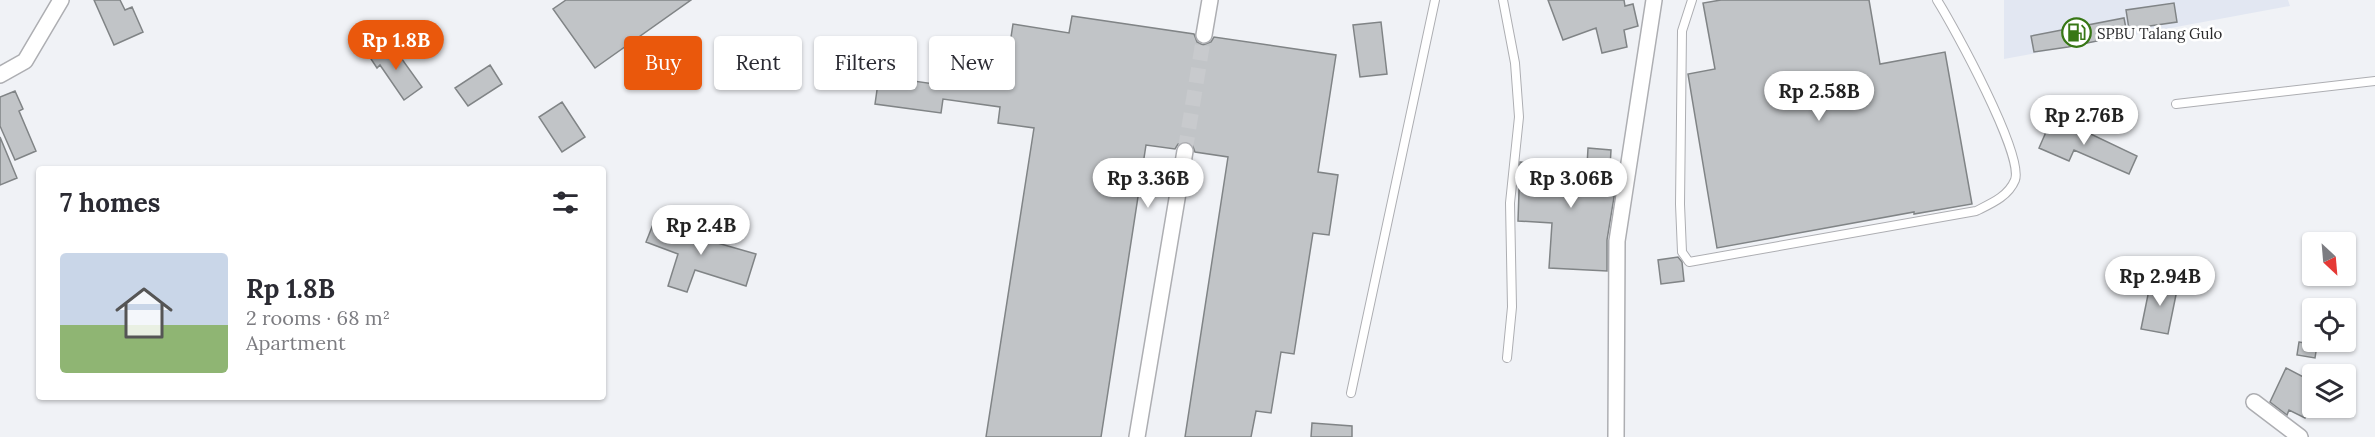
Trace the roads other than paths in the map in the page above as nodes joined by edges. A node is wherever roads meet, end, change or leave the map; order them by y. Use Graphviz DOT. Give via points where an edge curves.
graph roads {
  1 [pos="62,0"];
  2 [pos="1210,0"];
  3 [pos="1435,0"];
  4 [pos="1503,0"];
  5 [pos="1654,0"];
  6 [pos="1692,0"];
  7 [pos="1937,0"];
  8 [pos="1204,35"];
  9 [pos="0,75"];
  10 [pos="2375,81"];
  11 [pos="2176,104"];
  12 [pos="1185,151"];
  13 [pos="1508,358"];
  14 [pos="1351,393"];
  15 [pos="2254,402"];
  16 [pos="1137,437"];
  17 [pos="1616,437"];
  18 [pos="2300,437"];
  1 -- 9 [label="street" via="25,61"];
  2 -- 8 [label="street"];
  3 -- 14 [label="lane"];
  4 -- 13 [label="lane" via="1515,63 1519,117 1510,203 1512,307"];
  5 -- 17 [label="street" via="1617,241"];
  6 -- 7 [label="lane" via="1682,31 1680,204 1682,252 1689,262 1976,211 2009,190 2017,170 2013,155 1992,104"];
  10 -- 11 [label="lane"];
  12 -- 16 [label="street"];
  15 -- 18 [label="street"];
}
